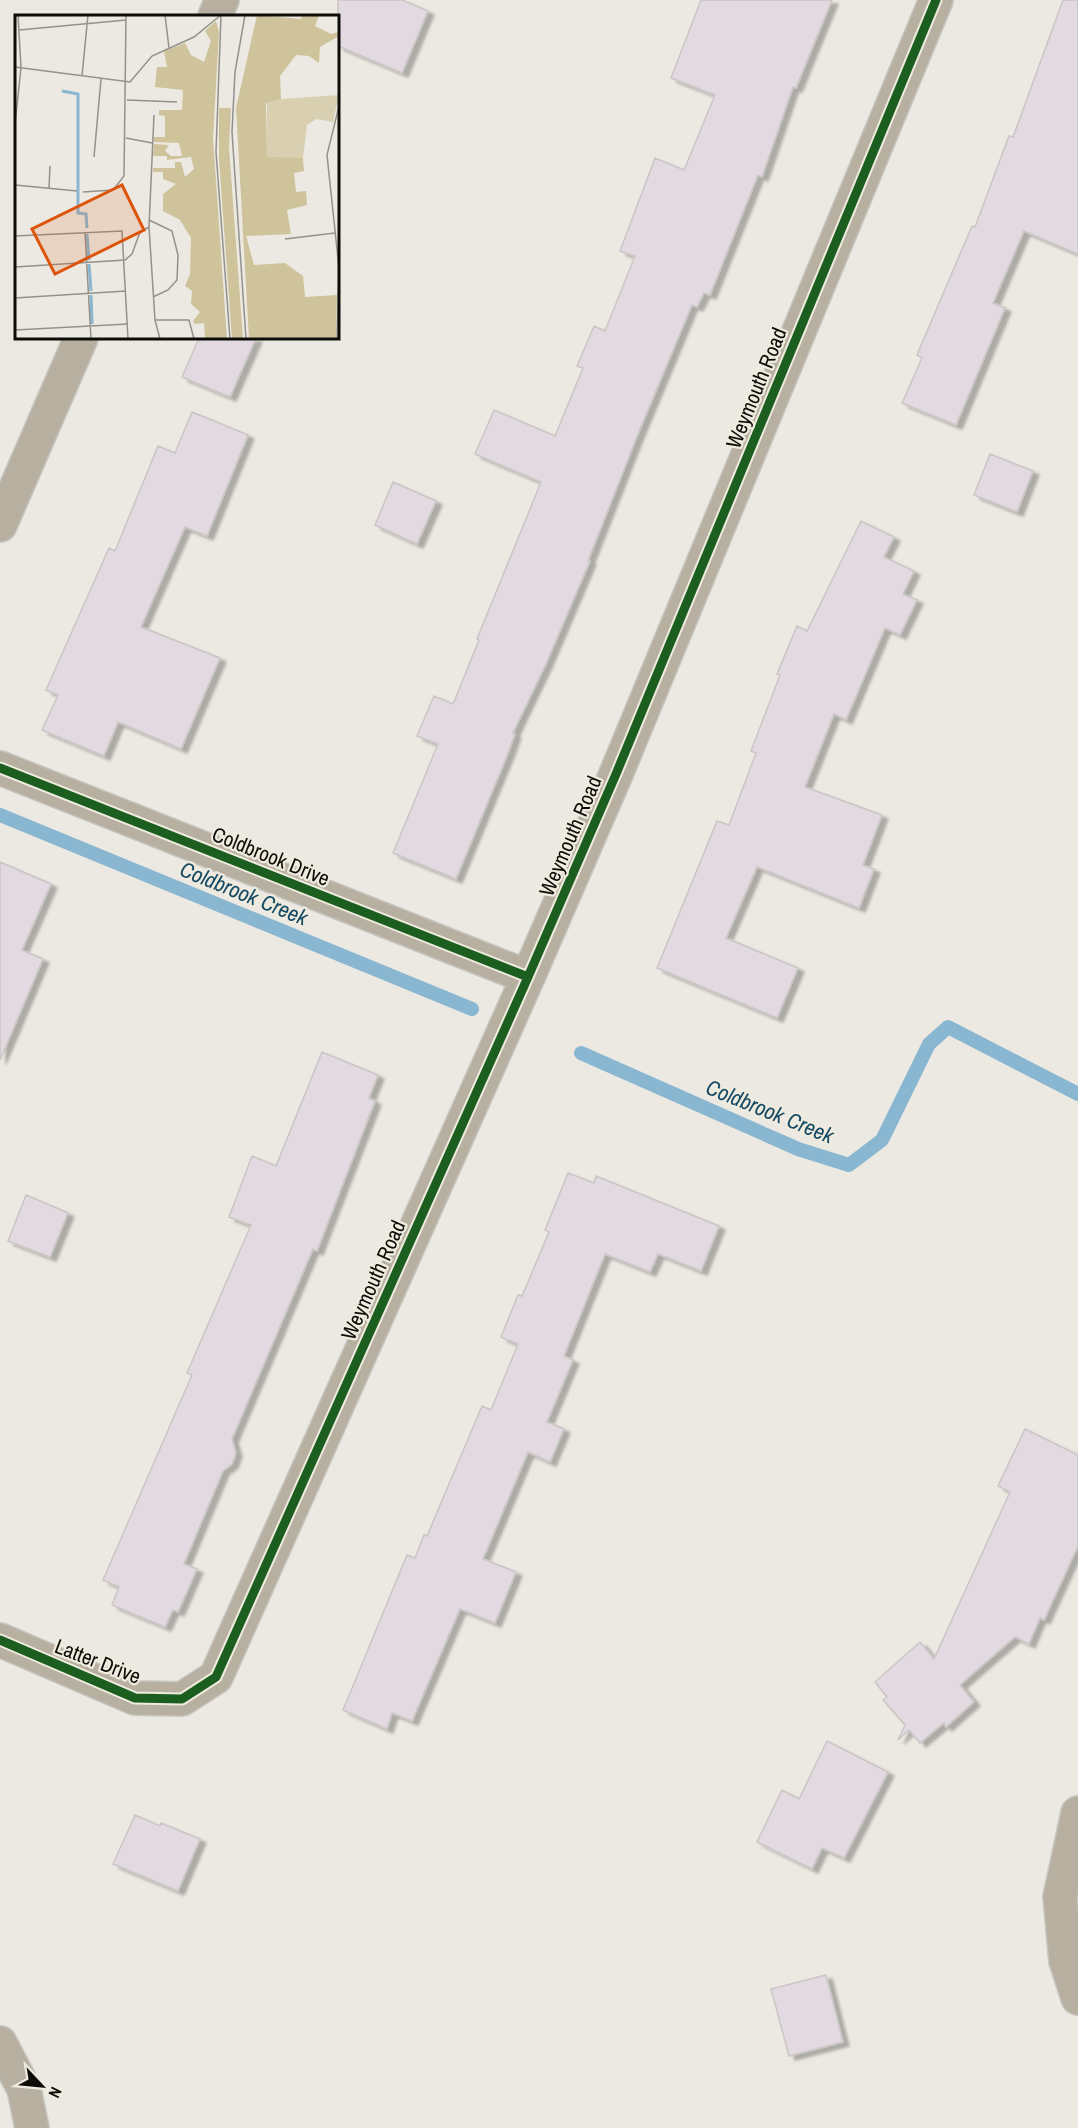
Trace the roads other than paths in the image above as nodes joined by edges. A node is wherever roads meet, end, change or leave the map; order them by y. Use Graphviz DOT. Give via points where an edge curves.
graph roads {
  1 [pos="222,0"];
  2 [pos="936,0"];
  3 [pos="215,15"];
  4 [pos="81,339"];
  5 [pos="0,525"];
  6 [pos="0,768"];
  7 [pos="528,977"];
  8 [pos="0,1640"];
  9 [pos="216,1677"];
  10 [pos="1078,1813"];
  11 [pos="1078,1998"];
  12 [pos="0,2043"];
  13 [pos="32,2128"];
  1 -- 3 [label="street"];
  2 -- 7 [label="street, Weymouth Road" via="621,763"];
  4 -- 5 [label="street"];
  6 -- 7 [label="street, Coldbrook Drive"];
  7 -- 9 [label="street, Weymouth Road"];
  8 -- 9 [label="street, Latter Drive" via="135,1698 182,1699"];
  10 -- 11 [label="street" via="1060,1897 1066,1961"];
  12 -- 13 [label="street" via="24,2089"];
}
